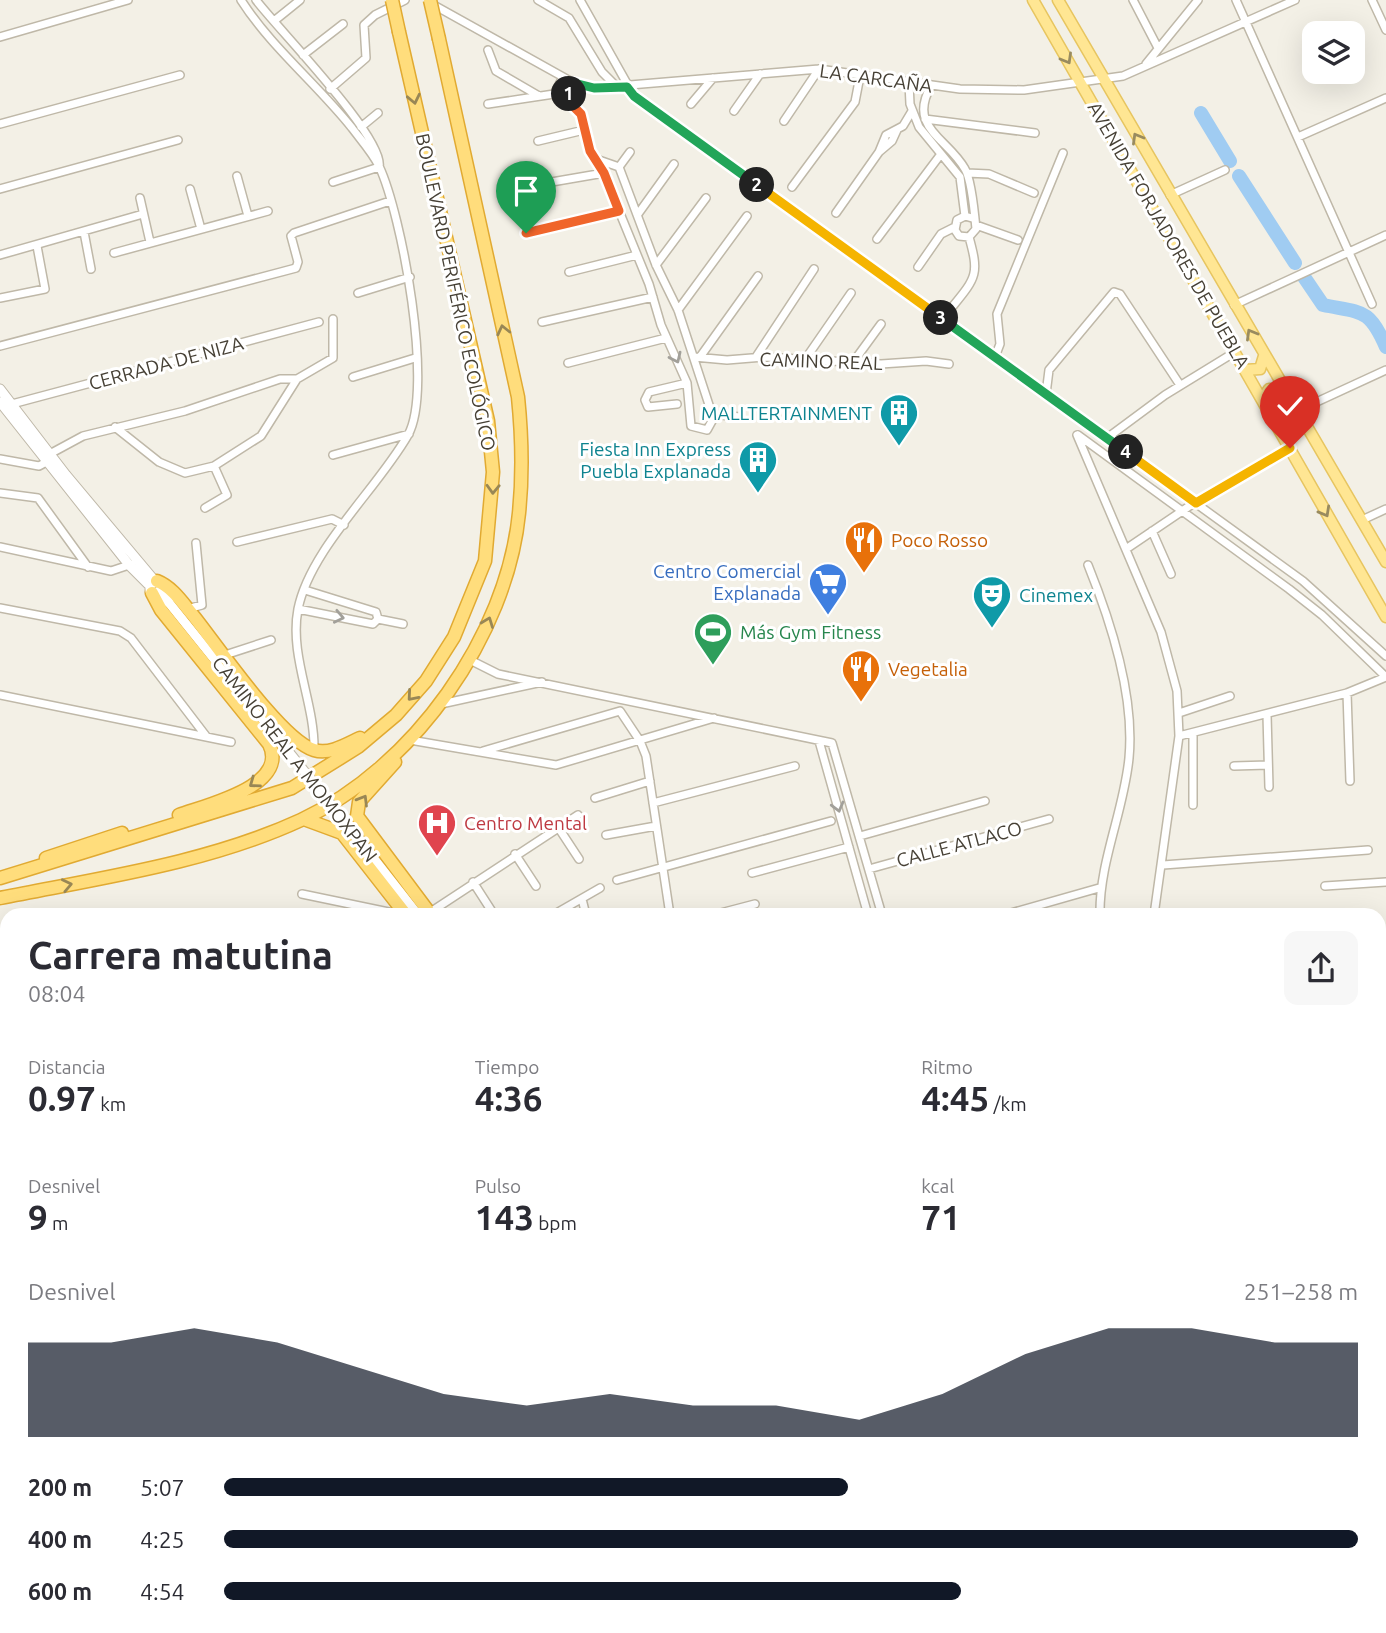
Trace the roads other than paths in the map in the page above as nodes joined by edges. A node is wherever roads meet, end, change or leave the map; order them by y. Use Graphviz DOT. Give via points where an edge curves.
graph roads {
  1 [pos="128,0"];
  2 [pos="241,0"];
  3 [pos="256,0"];
  4 [pos="300,0"];
  5 [pos="392,0"];
  6 [pos="405,0"];
  7 [pos="428,0"];
  8 [pos="538,0"];
  9 [pos="580,0"];
  10 [pos="1033,0"];
  11 [pos="1058,0"];
  12 [pos="1133,0"];
  13 [pos="1198,0"];
  14 [pos="1236,0"];
  15 [pos="1295,0"];
  16 [pos="1372,0"];
  17 [pos="274,21"];
  18 [pos="1246,22"];
  19 [pos="343,24"];
  20 [pos="1386,30"];
  21 [pos="0,37"];
  22 [pos="1158,48"];
  23 [pos="488,50"];
  24 [pos="303,55"];
  25 [pos="1146,65"];
  26 [pos="818,69"];
  27 [pos="760,74"];
  28 [pos="180,75"];
  29 [pos="860,76"];
  30 [pos="563,77"];
  31 [pos="714,78"];
  32 [pos="1103,80"];
  33 [pos="574,83"];
  34 [pos="909,83"];
  35 [pos="1082,83"];
  36 [pos="931,86"];
  37 [pos="617,87"];
  38 [pos="627,87"];
  39 [pos="332,88"];
  40 [pos="325,94"];
  41 [pos="554,94"];
  42 [pos="540,96"];
  43 [pos="1386,97"];
  44 [pos="567,100"];
  45 [pos="488,104"];
  46 [pos="691,104"];
  47 [pos="734,111"];
  48 [pos="912,111"];
  49 [pos="378,114"];
  50 [pos="925,120"];
  51 [pos="784,121"];
  52 [pos="0,124"];
  53 [pos="944,124"];
  54 [pos="361,127"];
  55 [pos="919,127"];
  56 [pos="900,128"];
  57 [pos="584,130"];
  58 [pos="1035,133"];
  59 [pos="935,134"];
  60 [pos="1298,137"];
  61 [pos="178,140"];
  62 [pos="538,141"];
  63 [pos="630,152"];
  64 [pos="1063,153"];
  65 [pos="941,154"];
  66 [pos="596,159"];
  67 [pos="674,164"];
  68 [pos="379,167"];
  69 [pos="619,167"];
  70 [pos="1225,170"];
  71 [pos="604,173"];
  72 [pos="967,173"];
  73 [pos="237,176"];
  74 [pos="333,182"];
  75 [pos="792,187"];
  76 [pos="0,189"];
  77 [pos="190,189"];
  78 [pos="510,189"];
  79 [pos="1034,193"];
  80 [pos="1170,195"];
  81 [pos="141,198"];
  82 [pos="706,198"];
  83 [pos="390,201"];
  84 [pos="268,211"];
  85 [pos="619,211"];
  86 [pos="836,213"];
  87 [pos="143,214"];
  88 [pos="638,214"];
  89 [pos="247,216"];
  90 [pos="747,216"];
  91 [pos="971,220"];
  92 [pos="955,227"];
  93 [pos="201,229"];
  94 [pos="84,232"];
  95 [pos="526,233"];
  96 [pos="1386,235"];
  97 [pos="969,237"];
  98 [pos="877,239"];
  99 [pos="1018,240"];
  100 [pos="150,242"];
  101 [pos="37,246"];
  102 [pos="1349,251"];
  103 [pos="114,253"];
  104 [pos="0,255"];
  105 [pos="637,255"];
  106 [pos="656,265"];
  107 [pos="918,267"];
  108 [pos="91,269"];
  109 [pos="814,269"];
  110 [pos="569,272"];
  111 [pos="758,276"];
  112 [pos="410,277"];
  113 [pos="662,280"];
  114 [pos="649,284"];
  115 [pos="358,293"];
  116 [pos="851,293"];
  117 [pos="653,297"];
  118 [pos="0,298"];
  119 [pos="1372,304"];
  120 [pos="1234,305"];
  121 [pos="953,306"];
  122 [pos="678,310"];
  123 [pos="333,319"];
  124 [pos="320,322"];
  125 [pos="542,322"];
  126 [pos="881,324"];
  127 [pos="666,338"];
  128 [pos="0,346"];
  129 [pos="1235,352"];
  130 [pos="1264,356"];
  131 [pos="697,357"];
  132 [pos="756,357"];
  133 [pos="995,357"];
  134 [pos="415,358"];
  135 [pos="804,361"];
  136 [pos="854,361"];
  137 [pos="568,363"];
  138 [pos="949,364"];
  139 [pos="1245,370"];
  140 [pos="1386,370"];
  141 [pos="353,377"];
  142 [pos="298,379"];
  143 [pos="687,383"];
  144 [pos="1180,386"];
  145 [pos="0,389"];
  146 [pos="1283,389"];
  147 [pos="1046,394"];
  148 [pos="1262,399"];
  149 [pos="0,402"];
  150 [pos="12,404"];
  151 [pos="677,404"];
  152 [pos="1296,412"];
  153 [pos="712,414"];
  154 [pos="740,417"];
  155 [pos="115,427"];
  156 [pos="409,433"];
  157 [pos="1107,438"];
  158 [pos="1290,448"];
  159 [pos="333,455"];
  160 [pos="48,457"];
  161 [pos="0,459"];
  162 [pos="214,466"];
  163 [pos="0,493"];
  164 [pos="1196,503"];
  165 [pos="205,508"];
  166 [pos="1386,509"];
  167 [pos="1182,511"];
  168 [pos="1362,520"];
  169 [pos="344,525"];
  170 [pos="1152,531"];
  171 [pos="237,542"];
  172 [pos="196,543"];
  173 [pos="0,547"];
  174 [pos="1126,549"];
  175 [pos="1386,562"];
  176 [pos="133,563"];
  177 [pos="1088,565"];
  178 [pos="88,567"];
  179 [pos="1171,574"];
  180 [pos="153,584"];
  181 [pos="305,590"];
  182 [pos="0,608"];
  183 [pos="191,608"];
  184 [pos="298,609"];
  185 [pos="1386,617"];
  186 [pos="378,619"];
  187 [pos="403,624"];
  188 [pos="271,640"];
  189 [pos="225,655"];
  190 [pos="1386,656"];
  191 [pos="470,660"];
  192 [pos="1386,677"];
  193 [pos="546,682"];
  194 [pos="1347,693"];
  195 [pos="0,695"];
  196 [pos="1230,696"];
  197 [pos="440,704"];
  198 [pos="1179,713"];
  199 [pos="396,715"];
  200 [pos="1267,715"];
  201 [pos="715,718"];
  202 [pos="1193,733"];
  203 [pos="206,736"];
  204 [pos="1179,736"];
  205 [pos="410,740"];
  206 [pos="640,741"];
  207 [pos="820,741"];
  208 [pos="231,742"];
  209 [pos="314,750"];
  210 [pos="483,751"];
  211 [pos="1268,765"];
  212 [pos="795,766"];
  213 [pos="1234,766"];
  214 [pos="650,781"];
  215 [pos="1350,781"];
  216 [pos="1269,788"];
  217 [pos="594,798"];
  218 [pos="985,801"];
  219 [pos="653,803"];
  220 [pos="1194,805"];
  221 [pos="578,815"];
  222 [pos="303,819"];
  223 [pos="1049,819"];
  224 [pos="831,821"];
  225 [pos="656,826"];
  226 [pos="857,826"];
  227 [pos="558,827"];
  228 [pos="844,830"];
  229 [pos="606,835"];
  230 [pos="860,836"];
  231 [pos="849,847"];
  232 [pos="1368,850"];
  233 [pos="515,854"];
  234 [pos="579,859"];
  235 [pos="1163,864"];
  236 [pos="662,868"];
  237 [pos="869,869"];
  238 [pos="24,872"];
  239 [pos="751,873"];
  240 [pos="0,878"];
  241 [pos="617,880"];
  242 [pos="473,882"];
  243 [pos="1386,883"];
  244 [pos="1325,886"];
  245 [pos="536,887"];
  246 [pos="600,888"];
  247 [pos="1099,888"];
  248 [pos="302,894"];
  249 [pos="0,898"];
  250 [pos="582,899"];
  251 [pos="755,904"];
  252 [pos="371,908"];
  253 [pos="400,908"];
  254 [pos="421,908"];
  255 [pos="422,908"];
  256 [pos="435,908"];
  257 [pos="489,908"];
  258 [pos="566,908"];
  259 [pos="584,908"];
  260 [pos="669,908"];
  261 [pos="739,908"];
  262 [pos="866,908"];
  263 [pos="880,908"];
  264 [pos="1028,908"];
  265 [pos="1100,908"];
  266 [pos="1155,908"];
  1 -- 21 [label="street"];
  2 -- 40 [label="street"];
  3 -- 17 [label="street"];
  4 -- 17 [label="street"];
  5 -- 199 [label="highway, BOULEVARD PERIFÉRICO ECOLÓGICO, one-way, bridge" via="488,421 493,472 485,561 467,609 442,657"];
  6 -- 39 [label="street" via="374,15 365,25 366,58"];
  7 -- 30 [label="street, LA CARCAÑA"];
  191 -- 7 [label="highway, BOULEVARD PERIFÉRICO ECOLÓGICO, one-way, bridge" via="502,587 515,538 521,430 518,397"];
  8 -- 37 [label="street" via="569,18 602,72"];
  9 -- 38 [label="street"];
  10 -- 35 [label="main road, AVENIDA FORJADORES DE PUEBLA, one-way"];
  11 -- 32 [label="main road, AVENIDA FORJADORES DE PUEBLA"];
  12 -- 22 [label="street"];
  13 -- 22 [label="street"];
  14 -- 18 [label="street"];
  15 -- 18 [label="street, LA CARCAÑA"];
  16 -- 20 [label="street"];
  17 -- 24 [label="street"];
  18 -- 25 [label="street, LA CARCAÑA"];
  18 -- 60 [label="street"];
  19 -- 24 [label="street"];
  22 -- 25 [label="street"];
  23 -- 42 [label="street" via="496,71"];
  24 -- 39 [label="street"];
  25 -- 32 [label="street, LA CARCAÑA"];
  26 -- 27 [label="street, LA CARCAÑA"];
  26 -- 29 [label="street, LA CARCAÑA"];
  26 -- 51 [label="street"];
  27 -- 31 [label="street, LA CARCAÑA"];
  27 -- 47 [label="street"];
  28 -- 52 [label="street"];
  29 -- 34 [label="street, LA CARCAÑA"];
  29 -- 75 [label="street" via="855,102"];
  30 -- 33 [label="street, LA CARCAÑA"];
  30 -- 41 [label="street"];
  31 -- 38 [label="street, LA CARCAÑA"];
  31 -- 46 [label="street"];
  32 -- 35 [label="street, LA CARCAÑA"];
  80 -- 32 [label="main road, AVENIDA FORJADORES DE PUEBLA, one-way"];
  33 -- 37 [label="street, LA CARCAÑA"];
  33 -- 44 [label="street"];
  34 -- 36 [label="street, LA CARCAÑA"];
  34 -- 48 [label="street"];
  35 -- 36 [label="street, LA CARCAÑA" via="1024,90"];
  35 -- 129 [label="main road, AVENIDA FORJADORES DE PUEBLA"];
  36 -- 50 [label="street" via="923,104"];
  37 -- 38 [label="street, LA CARCAÑA"];
  38 -- 133 [label="street"];
  39 -- 40 [label="street"];
  39 -- 54 [label="street"];
  40 -- 68 [label="street"];
  41 -- 42 [label="street"];
  41 -- 44 [label="street"];
  42 -- 45 [label="street"];
  43 -- 60 [label="street"];
  44 -- 57 [label="street" via="581,114"];
  48 -- 55 [label="street"];
  48 -- 56 [label="street"];
  49 -- 54 [label="street"];
  50 -- 53 [label="street"];
  50 -- 59 [label="street"];
  53 -- 58 [label="street"];
  53 -- 59 [label="street"];
  54 -- 68 [label="street" via="379,152"];
  55 -- 56 [label="street"];
  55 -- 65 [label="street"];
  56 -- 86 [label="street"];
  57 -- 62 [label="street"];
  57 -- 66 [label="street"];
  59 -- 72 [label="street"];
  60 -- 102 [label="street"];
  61 -- 76 [label="street"];
  63 -- 69 [label="street"];
  64 -- 133 [label="street" via="996,314 1000,344"];
  65 -- 91 [label="street" via="960,177"];
  65 -- 98 [label="street"];
  66 -- 69 [label="street"];
  66 -- 71 [label="street"];
  67 -- 88 [label="street"];
  68 -- 74 [label="street"];
  68 -- 83 [label="street"];
  69 -- 88 [label="street"];
  70 -- 80 [label="street"];
  71 -- 78 [label="street"];
  71 -- 85 [label="street"];
  72 -- 79 [label="street" via="989,174"];
  72 -- 91 [label="street"];
  73 -- 89 [label="street"];
  77 -- 93 [label="street"];
  80 -- 120 [label="main road, AVENIDA FORJADORES DE PUEBLA"];
  81 -- 87 [label="street"];
  82 -- 106 [label="street"];
  83 -- 112 [label="street"];
  83 -- 128 [label="street" via="294,233 296,268"];
  84 -- 89 [label="street"];
  85 -- 95 [label="street"];
  85 -- 105 [label="street"];
  87 -- 94 [label="street"];
  87 -- 100 [label="street"];
  88 -- 106 [label="street"];
  89 -- 93 [label="street"];
  90 -- 122 [label="street"];
  91 -- 92 [label="street" via="959,218"];
  91 -- 97 [label="street"];
  91 -- 99 [label="street"];
  92 -- 97 [label="street" via="959,236"];
  92 -- 107 [label="street" via="941,234"];
  93 -- 100 [label="street"];
  94 -- 101 [label="street"];
  94 -- 108 [label="street"];
  96 -- 102 [label="street"];
  97 -- 121 [label="street" via="976,271 972,284"];
  100 -- 103 [label="street"];
  101 -- 104 [label="street"];
  101 -- 118 [label="street" via="45,289"];
  102 -- 119 [label="street"];
  102 -- 120 [label="street"];
  105 -- 110 [label="street"];
  105 -- 114 [label="street"];
  106 -- 113 [label="street"];
  109 -- 132 [label="street"];
  111 -- 131 [label="street"];
  112 -- 115 [label="street"];
  112 -- 134 [label="street"];
  113 -- 114 [label="street"];
  113 -- 122 [label="street"];
  114 -- 117 [label="street"];
  116 -- 135 [label="street"];
  117 -- 125 [label="street"];
  117 -- 127 [label="street"];
  130 -- 120 [label="main road, AVENIDA FORJADORES DE PUEBLA, one-way"];
  122 -- 131 [label="street"];
  123 -- 142 [label="street" via="333,358"];
  124 -- 150 [label="street, CERRADA DE NIZA"];
  126 -- 136 [label="street"];
  127 -- 137 [label="street"];
  127 -- 143 [label="street, one-way"];
  129 -- 139 [label="main road, AVENIDA FORJADORES DE PUEBLA"];
  129 -- 144 [label="street"];
  130 -- 139 [label="main road" via="1259,369"];
  130 -- 146 [label="main road, AVENIDA FORJADORES DE PUEBLA"];
  131 -- 132 [label="street, CAMINO REAL"];
  131 -- 153 [label="street"];
  132 -- 135 [label="street, CAMINO REAL"];
  133 -- 147 [label="street"];
  134 -- 141 [label="street"];
  134 -- 156 [label="street" via="418,386"];
  135 -- 136 [label="street, CAMINO REAL"];
  136 -- 138 [label="street, CAMINO REAL"];
  139 -- 148 [label="main road, AVENIDA FORJADORES DE PUEBLA"];
  140 -- 152 [label="street"];
  142 -- 155 [label="street" via="280,379 211,404"];
  142 -- 162 [label="street" via="261,436"];
  143 -- 151 [label="street" via="649,392 645,400 648,408"];
  143 -- 153 [label="street" via="691,426 707,429"];
  144 -- 147 [label="street" via="1117,292 1049,370"];
  144 -- 157 [label="street"];
  145 -- 150 [label="street, CAMINO REAL A MOMOXPAN"];
  146 -- 148 [label="main road" via="1269,388"];
  146 -- 152 [label="main road, AVENIDA FORJADORES DE PUEBLA"];
  147 -- 157 [label="street"];
  148 -- 158 [label="main road, AVENIDA FORJADORES DE PUEBLA"];
  149 -- 160 [label="street, CAMINO REAL A MOMOXPAN"];
  150 -- 160 [label="street, CAMINO REAL A MOMOXPAN"];
  152 -- 168 [label="main road, AVENIDA FORJADORES DE PUEBLA"];
  153 -- 154 [label="street"];
  155 -- 160 [label="street" via="83,436"];
  155 -- 162 [label="street" via="159,462 185,473"];
  156 -- 159 [label="street"];
  156 -- 169 [label="street"];
  157 -- 164 [label="street"];
  158 -- 164 [label="street"];
  158 -- 185 [label="main road, AVENIDA FORJADORES DE PUEBLA, one-way"];
  160 -- 161 [label="street" via="38,466"];
  160 -- 176 [label="street, CAMINO REAL A MOMOXPAN"];
  162 -- 165 [label="street" via="227,495"];
  163 -- 178 [label="street" via="38,498"];
  164 -- 167 [label="street"];
  164 -- 190 [label="street" via="1325,599"];
  166 -- 168 [label="street"];
  167 -- 170 [label="street"];
  167 -- 174 [label="street" via="1077,435"];
  167 -- 192 [label="street" via="1322,615"];
  168 -- 175 [label="main road, AVENIDA FORJADORES DE PUEBLA"];
  169 -- 171 [label="street" via="332,519"];
  169 -- 181 [label="street"];
  170 -- 174 [label="street"];
  170 -- 179 [label="street"];
  172 -- 183 [label="street" via="202,605"];
  173 -- 178 [label="street"];
  174 -- 198 [label="street" via="1167,649"];
  176 -- 178 [label="street" via="111,572"];
  176 -- 180 [label="street, CAMINO REAL A MOMOXPAN"];
  177 -- 247 [label="street" via="1117,648 1129,725 1120,810"];
  180 -- 183 [label="highway" via="166,584"];
  180 -- 238 [label="highway, one-way" via="161,610 269,744 271,766 246,790 73,847"];
  180 -- 254 [label="street, CAMINO REAL A MOMOXPAN, bridge" via="360,841"];
  181 -- 184 [label="street"];
  181 -- 186 [label="street" via="376,612"];
  182 -- 203 [label="street" via="120,631 131,638"];
  183 -- 189 [label="highway"];
  184 -- 186 [label="street, one-way" via="373,624"];
  184 -- 209 [label="street" via="297,649"];
  186 -- 187 [label="street"];
  188 -- 189 [label="street"];
  189 -- 209 [label="highway" via="290,737"];
  191 -- 193 [label="street" via="498,674"];
  191 -- 197 [label="highway, BOULEVARD PERIFÉRICO ECOLÓGICO"];
  192 -- 194 [label="street"];
  193 -- 197 [label="street"];
  193 -- 201 [label="street"];
  194 -- 200 [label="street"];
  194 -- 215 [label="street"];
  195 -- 203 [label="street"];
  196 -- 198 [label="street"];
  197 -- 205 [label="highway, BOULEVARD PERIFÉRICO ECOLÓGICO"];
  198 -- 204 [label="street"];
  199 -- 209 [label="highway" via="344,746 327,752"];
  199 -- 238 [label="highway, BOULEVARD PERIFÉRICO ECOLÓGICO" via="358,747 292,788"];
  200 -- 202 [label="street"];
  200 -- 211 [label="street"];
  201 -- 206 [label="street"];
  201 -- 207 [label="street"];
  202 -- 204 [label="street"];
  202 -- 220 [label="street"];
  203 -- 208 [label="street"];
  204 -- 235 [label="street"];
  205 -- 210 [label="street"];
  205 -- 222 [label="highway, BOULEVARD PERIFÉRICO ECOLÓGICO" via="359,783"];
  255 -- 205 [label="highway, one-way" via="357,813 359,802"];
  206 -- 210 [label="street" via="556,765"];
  206 -- 210 [label="street" via="620,711"];
  206 -- 214 [label="street"];
  207 -- 226 [label="street, CALLE ATLACO" via="832,743"];
  207 -- 228 [label="street, one-way"];
  211 -- 213 [label="street"];
  211 -- 216 [label="street"];
  212 -- 219 [label="street"];
  214 -- 217 [label="street"];
  214 -- 219 [label="street"];
  218 -- 230 [label="street"];
  219 -- 225 [label="street"];
  221 -- 227 [label="street"];
  249 -- 222 [label="highway, BOULEVARD PERIFÉRICO ECOLÓGICO, one-way" via="241,844"];
  222 -- 253 [label="highway" via="342,833"];
  223 -- 237 [label="street, CALLE ATLACO"];
  224 -- 236 [label="street"];
  225 -- 229 [label="street"];
  225 -- 236 [label="street"];
  226 -- 228 [label="street"];
  226 -- 230 [label="street, CALLE ATLACO"];
  227 -- 233 [label="street"];
  227 -- 234 [label="street"];
  228 -- 231 [label="street"];
  230 -- 237 [label="street, CALLE ATLACO"];
  231 -- 239 [label="street"];
  231 -- 262 [label="street"];
  232 -- 235 [label="street"];
  233 -- 242 [label="street"];
  233 -- 245 [label="street"];
  235 -- 266 [label="street"];
  236 -- 241 [label="street"];
  236 -- 260 [label="street"];
  237 -- 263 [label="street, CALLE ATLACO"];
  238 -- 240 [label="highway, BOULEVARD PERIFÉRICO ECOLÓGICO"];
  242 -- 256 [label="street"];
  242 -- 257 [label="street"];
  243 -- 244 [label="street"];
  246 -- 250 [label="street"];
  247 -- 264 [label="street"];
  247 -- 265 [label="street"];
  248 -- 252 [label="street"];
  250 -- 258 [label="street"];
  250 -- 259 [label="street"];
  251 -- 261 [label="street"];
}
